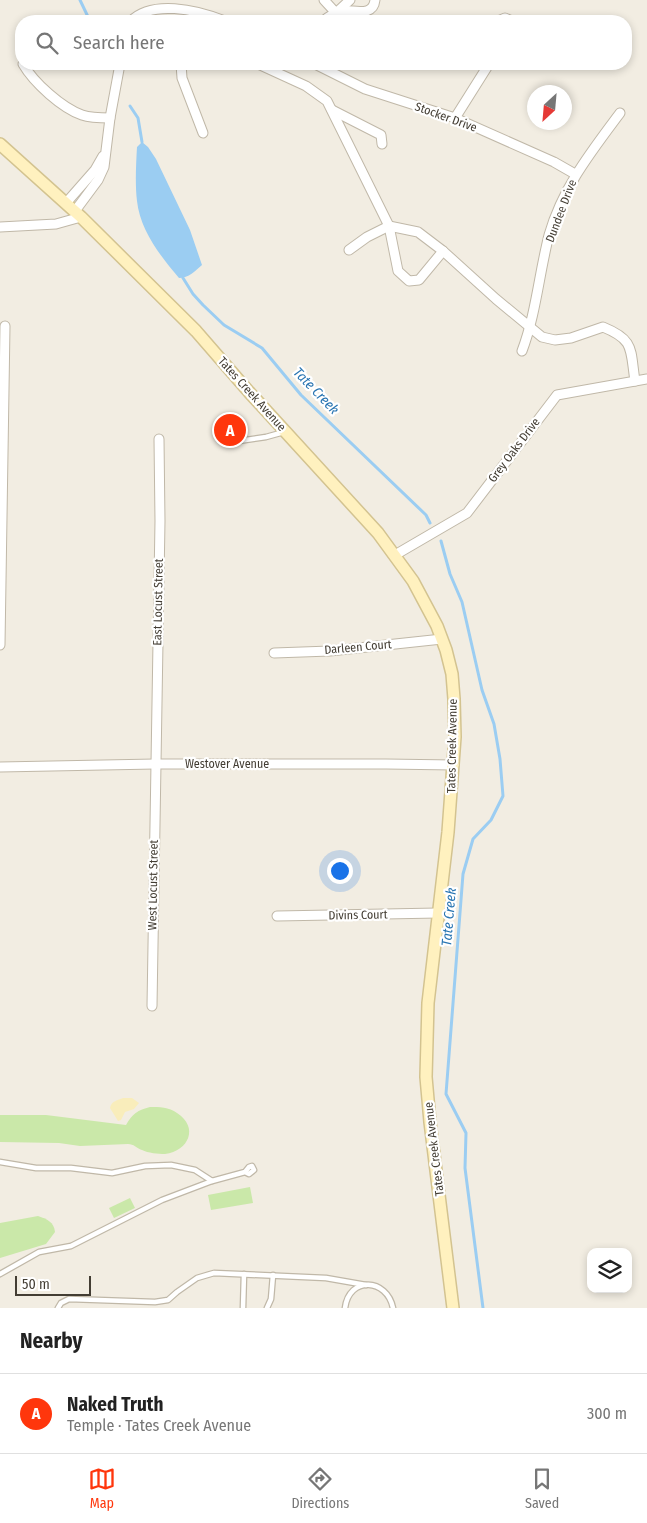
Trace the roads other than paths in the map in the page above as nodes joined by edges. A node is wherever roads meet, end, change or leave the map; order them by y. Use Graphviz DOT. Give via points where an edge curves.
graph roads {
  1 [pos="166,0"];
  2 [pos="324,0"];
  3 [pos="350,0"];
  4 [pos="375,0"];
  5 [pos="336,13"];
  6 [pos="135,15"];
  7 [pos="210,15"];
  8 [pos="333,15"];
  9 [pos="27,70"];
  10 [pos="119,70"];
  11 [pos="181,70"];
  12 [pos="271,70"];
  13 [pos="327,70"];
  14 [pos="485,70"];
  15 [pos="332,110"];
  16 [pos="620,113"];
  17 [pos="110,118"];
  18 [pos="455,118"];
  19 [pos="204,133"];
  20 [pos="0,144"];
  21 [pos="382,144"];
  22 [pos="105,154"];
  23 [pos="575,174"];
  24 [pos="66,203"];
  25 [pos="78,214"];
  26 [pos="389,226"];
  27 [pos="0,228"];
  28 [pos="349,250"];
  29 [pos="443,251"];
  30 [pos="5,326"];
  31 [pos="531,328"];
  32 [pos="522,352"];
  33 [pos="647,379"];
  34 [pos="635,381"];
  35 [pos="285,431"];
  36 [pos="158,439"];
  37 [pos="232,442"];
  38 [pos="395,555"];
  39 [pos="442,639"];
  40 [pos="0,645"];
  41 [pos="274,653"];
  42 [pos="155,764"];
  43 [pos="454,765"];
  44 [pos="0,767"];
  45 [pos="438,913"];
  46 [pos="278,916"];
  47 [pos="152,1006"];
  48 [pos="0,1162"];
  49 [pos="245,1172"];
  50 [pos="212,1181"];
  51 [pos="0,1274"];
  52 [pos="244,1274"];
  53 [pos="273,1275"];
  54 [pos="366,1285"];
  55 [pos="168,1300"];
  56 [pos="58,1308"];
  57 [pos="168,1308"];
  58 [pos="243,1308"];
  59 [pos="268,1308"];
  60 [pos="345,1308"];
  61 [pos="393,1308"];
  62 [pos="452,1308"];
  1 -- 6 [label="street" via="149,4"];
  1 -- 7 [label="street"];
  2 -- 5 [label="street"];
  3 -- 5 [label="street"];
  4 -- 5 [label="street" via="368,11"];
  5 -- 8 [label="street"];
  9 -- 17 [label="street" via="54,97 76,112 84,116"];
  10 -- 17 [label="street"];
  11 -- 19 [label="street"];
  12 -- 15 [label="street" via="306,86 327,101"];
  13 -- 18 [label="street, Stocker Drive" via="365,89"];
  14 -- 18 [label="street"];
  15 -- 21 [label="street" via="381,135"];
  15 -- 26 [label="street"];
  16 -- 23 [label="street, Dundee Drive"];
  17 -- 22 [label="street"];
  18 -- 23 [label="street, Stocker Drive"];
  20 -- 24 [label="main road, Tates Creek Avenue"];
  22 -- 24 [label="street"];
  22 -- 25 [label="street" via="104,167"];
  23 -- 31 [label="street, Dundee Drive" via="550,234"];
  24 -- 25 [label="main road, Tates Creek Avenue"];
  25 -- 27 [label="street" via="56,224"];
  25 -- 35 [label="main road, Tates Creek Avenue" via="196,331"];
  26 -- 28 [label="street"];
  26 -- 29 [label="street" via="418,232"];
  26 -- 29 [label="street" via="398,271 409,281 419,280"];
  29 -- 31 [label="street"];
  30 -- 40 [label="street"];
  31 -- 32 [label="street, Dundee Drive"];
  31 -- 34 [label="street" via="542,337 555,340 603,327 618,333 629,344"];
  33 -- 34 [label="street, Grey Oaks Drive"];
  34 -- 38 [label="street, Grey Oaks Drive" via="557,395 467,513"];
  35 -- 37 [label="lane"];
  35 -- 38 [label="main road, Tates Creek Avenue"];
  36 -- 42 [label="street, East Locust Street" via="160,521"];
  38 -- 39 [label="main road, Tates Creek Avenue" via="426,603"];
  39 -- 41 [label="street, Darleen Court"];
  39 -- 43 [label="main road, Tates Creek Avenue" via="452,674"];
  42 -- 43 [label="street, Westover Avenue"];
  42 -- 44 [label="street, Westover Avenue"];
  42 -- 47 [label="street, West Locust Street"];
  43 -- 45 [label="main road, Tates Creek Avenue"];
  45 -- 46 [label="street, Divins Court"];
  45 -- 62 [label="main road, Tates Creek Avenue" via="428,1003 426,1077"];
  48 -- 50 [label="lane" via="112,1173 145,1166 171,1165 195,1170"];
  49 -- 50 [label="lane"];
  50 -- 51 [label="lane" via="162,1200 71,1246 39,1252"];
  52 -- 53 [label="lane"];
  52 -- 55 [label="lane" via="214,1273 197,1278"];
  52 -- 58 [label="lane"];
  53 -- 54 [label="lane" via="326,1278"];
  53 -- 59 [label="lane"];
  54 -- 60 [label="lane" via="351,1293"];
  54 -- 61 [label="lane" via="384,1291"];
  55 -- 56 [label="lane" via="69,1299"];
  55 -- 57 [label="lane"];
}
